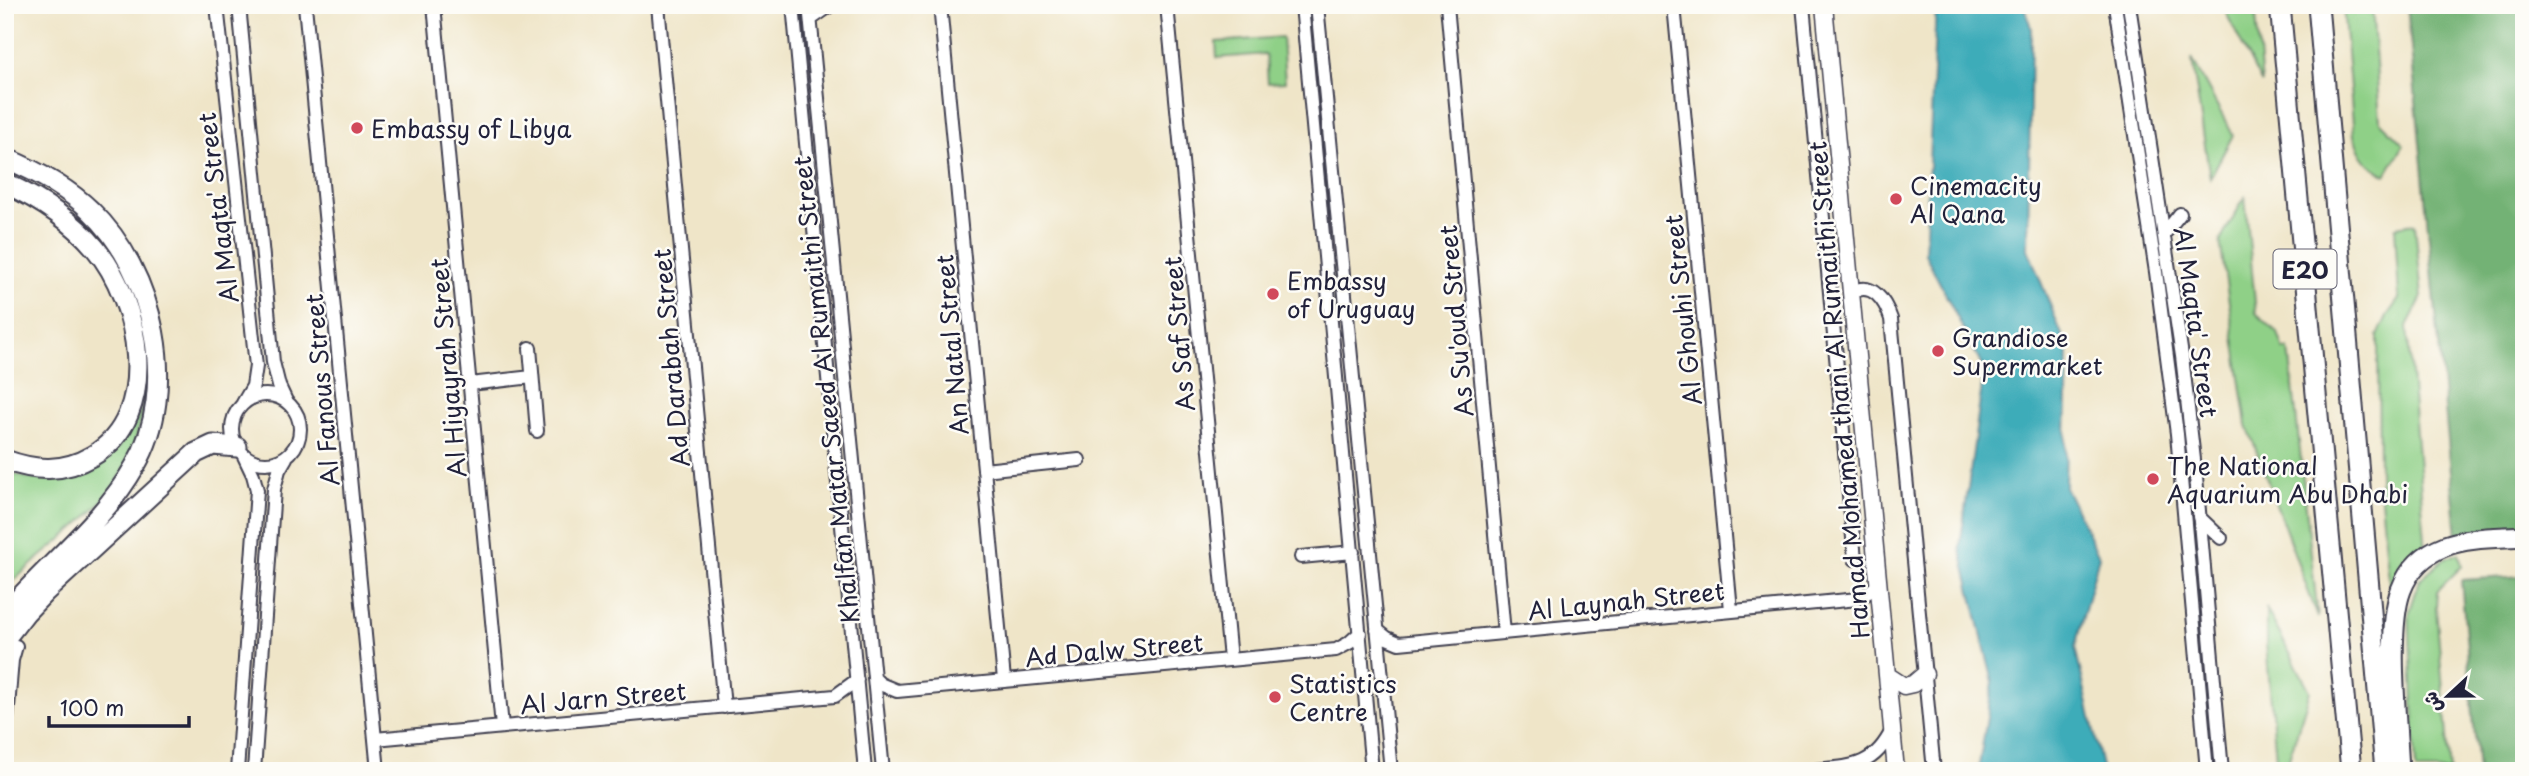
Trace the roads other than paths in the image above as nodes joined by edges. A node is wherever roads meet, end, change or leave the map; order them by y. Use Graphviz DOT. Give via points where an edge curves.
graph roads {
  1 [pos="217,5"];
  2 [pos="239,5"];
  3 [pos="305,5"];
  4 [pos="434,5"];
  5 [pos="658,5"];
  6 [pos="793,5"];
  7 [pos="809,5"];
  8 [pos="831,5"];
  9 [pos="940,5"];
  10 [pos="1167,5"];
  11 [pos="1302,5"];
  12 [pos="1317,5"];
  13 [pos="1447,5"];
  14 [pos="1674,5"];
  15 [pos="1803,5"];
  16 [pos="1824,5"];
  17 [pos="2115,5"];
  18 [pos="2129,5"];
  19 [pos="2280,5"];
  20 [pos="2318,5"];
  21 [pos="811,19"];
  22 [pos="5,158"];
  23 [pos="5,183"];
  24 [pos="1842,189"];
  25 [pos="1821,191"];
  26 [pos="2180,214"];
  27 [pos="2164,237"];
  28 [pos="2151,242"];
  29 [pos="1851,293"];
  30 [pos="530,348"];
  31 [pos="532,377"];
  32 [pos="470,384"];
  33 [pos="286,401"];
  34 [pos="243,403"];
  35 [pos="537,431"];
  36 [pos="240,450"];
  37 [pos="286,457"];
  38 [pos="5,460"];
  39 [pos="1079,460"];
  40 [pos="984,470"];
  41 [pos="1872,503"];
  42 [pos="1850,505"];
  43 [pos="2199,517"];
  44 [pos="1366,524"];
  45 [pos="1350,525"];
  46 [pos="2524,536"];
  47 [pos="2221,538"];
  48 [pos="1353,552"];
  49 [pos="1301,557"];
  50 [pos="1855,559"];
  51 [pos="1879,585"];
  52 [pos="866,595"];
  53 [pos="849,597"];
  54 [pos="1858,598"];
  55 [pos="1881,609"];
  56 [pos="1731,610"];
  57 [pos="5,614"];
  58 [pos="1377,630"];
  59 [pos="1360,633"];
  60 [pos="1504,633"];
  61 [pos="10,643"];
  62 [pos="1399,643"];
  63 [pos="1336,650"];
  64 [pos="1230,659"];
  65 [pos="1363,660"];
  66 [pos="1380,661"];
  67 [pos="1925,674"];
  68 [pos="1887,675"];
  69 [pos="874,678"];
  70 [pos="857,680"];
  71 [pos="1004,681"];
  72 [pos="897,691"];
  73 [pos="835,696"];
  74 [pos="724,706"];
  75 [pos="859,707"];
  76 [pos="877,707"];
  77 [pos="502,727"];
  78 [pos="1892,729"];
  79 [pos="375,739"];
  80 [pos="5,743"];
  81 [pos="237,771"];
  82 [pos="254,771"];
  83 [pos="378,771"];
  84 [pos="865,771"];
  85 [pos="883,771"];
  86 [pos="1373,771"];
  87 [pos="1391,771"];
  88 [pos="1804,771"];
  89 [pos="1896,771"];
  90 [pos="1934,771"];
  91 [pos="2207,771"];
  92 [pos="2222,771"];
  93 [pos="2351,771"];
  94 [pos="2385,771"];
  95 [pos="2399,771"];
  1 -- 34 [label="street, Al Maqta' Street" via="256,366 253,386"];
  2 -- 33 [label="street, Al Maqta' Street" via="273,362"];
  3 -- 79 [label="street, Al Fanous Street"];
  4 -- 32 [label="street, Al Hiyayrah Street"];
  5 -- 74 [label="street, Ad Darabah Street"];
  6 -- 53 [label="street, Khalfan Matar Saeed Al Rumaithi Street"];
  7 -- 21 [label="street, Khalfan Matar Saeed Al Rumaithi Street"];
  8 -- 21 [label="street"];
  9 -- 40 [label="street, An Natal Street"];
  10 -- 64 [label="street, As Saf Street"];
  11 -- 45 [label="street"];
  12 -- 44 [label="street"];
  13 -- 60 [label="street, As Su'oud Street"];
  14 -- 56 [label="street, Al Ghouhi Street"];
  15 -- 25 [label="street"];
  16 -- 24 [label="main road, Hamad Mohamed thani Al Rumaithi Street"];
  17 -- 28 [label="street, Al Maqta' Street"];
  18 -- 27 [label="street, Al Maqta' Street"];
  19 -- 93 [label="highway, E20"];
  20 -- 94 [label="highway, E20"];
  21 -- 52 [label="street, Khalfan Matar Saeed Al Rumaithi Street"];
  22 -- 57 [label="highway" via="67,191 92,211 115,239 146,302 156,341 158,382 152,426 136,465 111,503"];
  23 -- 38 [label="highway" via="55,212 97,249 114,277 136,343 133,405 121,432 105,449 53,470"];
  24 -- 25 [label="street"];
  24 -- 29 [label="main road, Hamad Mohamed thani Al Rumaithi Street"];
  25 -- 42 [label="street"];
  26 -- 27 [label="street"];
  27 -- 28 [label="street"];
  27 -- 43 [label="street, Al Maqta' Street"];
  28 -- 91 [label="street, Al Maqta' Street" via="2178,444"];
  29 -- 41 [label="main road, Hamad Mohamed thani Al Rumaithi Street"];
  29 -- 67 [label="street" via="1863,288 1875,292 1891,319"];
  30 -- 31 [label="street"];
  31 -- 32 [label="street"];
  31 -- 35 [label="street"];
  32 -- 77 [label="street, Al Hiyayrah Street"];
  33 -- 34 [label="street" via="260,395"];
  33 -- 37 [label="street" via="300,425 298,443"];
  34 -- 36 [label="street" via="232,429"];
  36 -- 37 [label="street" via="250,459 268,464"];
  36 -- 61 [label="highway" via="213,445 197,453 45,592"];
  36 -- 81 [label="street" via="257,490"];
  37 -- 82 [label="street" via="274,489"];
  39 -- 40 [label="street"];
  40 -- 71 [label="street, An Natal Street"];
  41 -- 42 [label="street"];
  41 -- 51 [label="main road, Hamad Mohamed thani Al Rumaithi Street"];
  42 -- 50 [label="street"];
  43 -- 47 [label="street"];
  43 -- 92 [label="street, Al Maqta' Street"];
  44 -- 45 [label="street"];
  44 -- 58 [label="street"];
  45 -- 48 [label="street"];
  46 -- 95 [label="highway" via="2453,543 2425,556 2407,576 2397,603 2394,635"];
  48 -- 49 [label="street"];
  48 -- 59 [label="street"];
  51 -- 54 [label="street, Al Laynah Street"];
  51 -- 55 [label="main road, Hamad Mohamed thani Al Rumaithi Street"];
  52 -- 53 [label="street"];
  52 -- 69 [label="street, Khalfan Matar Saeed Al Rumaithi Street"];
  53 -- 70 [label="street, Khalfan Matar Saeed Al Rumaithi Street"];
  54 -- 55 [label="street"];
  54 -- 56 [label="street, Al Laynah Street"];
  55 -- 68 [label="main road, Hamad Mohamed thani Al Rumaithi Street"];
  56 -- 60 [label="street, Al Laynah Street"];
  58 -- 62 [label="street"];
  58 -- 66 [label="street"];
  59 -- 63 [label="street"];
  59 -- 65 [label="street"];
  60 -- 62 [label="street, Al Laynah Street"];
  61 -- 80 [label="street"];
  62 -- 66 [label="street"];
  63 -- 64 [label="street, Ad Dalw Street"];
  63 -- 65 [label="street, Ad Dalw Street"];
  64 -- 71 [label="street, Ad Dalw Street"];
  65 -- 86 [label="street"];
  66 -- 87 [label="street"];
  67 -- 68 [label="main road" via="1904,686"];
  67 -- 90 [label="street"];
  68 -- 78 [label="main road, Hamad Mohamed thani Al Rumaithi Street"];
  69 -- 72 [label="street"];
  69 -- 76 [label="street, Khalfan Matar Saeed Al Rumaithi Street"];
  70 -- 73 [label="street"];
  70 -- 75 [label="street, Khalfan Matar Saeed Al Rumaithi Street"];
  71 -- 72 [label="street, Ad Dalw Street"];
  72 -- 76 [label="street"];
  73 -- 74 [label="street, Al Jarn Street"];
  73 -- 75 [label="street, Al Jarn Street"];
  74 -- 77 [label="street, Al Jarn Street"];
  75 -- 84 [label="street, Khalfan Matar Saeed Al Rumaithi Street"];
  76 -- 85 [label="street, Khalfan Matar Saeed Al Rumaithi Street"];
  77 -- 79 [label="street, Al Jarn Street"];
  78 -- 88 [label="street" via="1868,760"];
  78 -- 89 [label="main road, Hamad Mohamed thani Al Rumaithi Street"];
  79 -- 83 [label="street, Al Fanous Street"];
}
